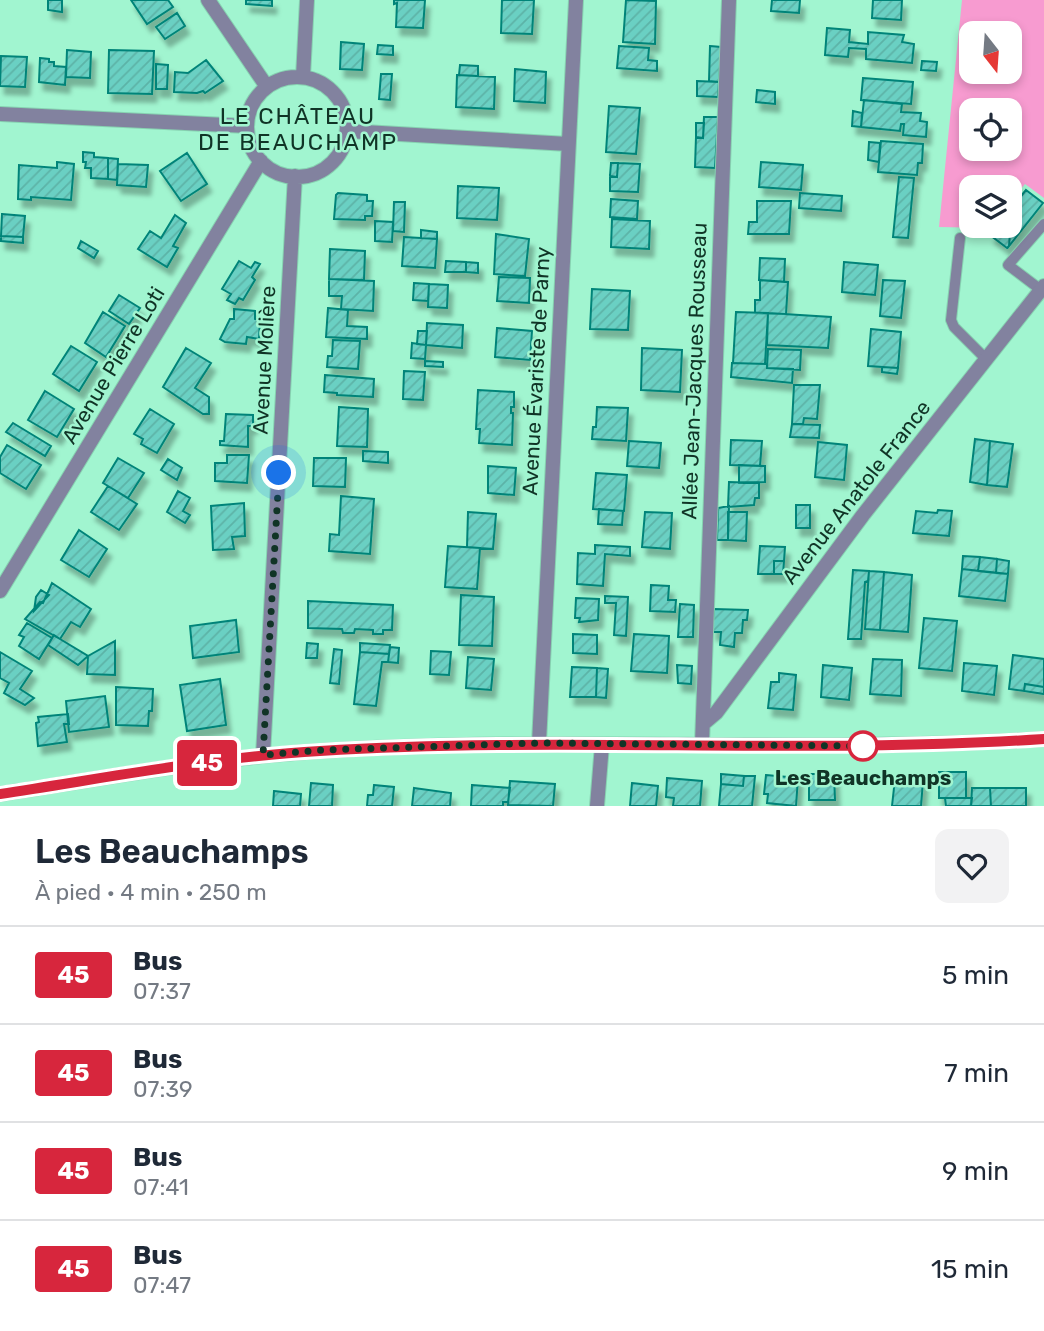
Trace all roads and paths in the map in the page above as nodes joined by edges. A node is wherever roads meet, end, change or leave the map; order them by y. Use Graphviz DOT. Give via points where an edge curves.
graph roads {
  1 [pos="208,0"];
  2 [pos="307,0"];
  3 [pos="576,0"];
  4 [pos="729,0"];
  5 [pos="303,77"];
  6 [pos="267,87"];
  7 [pos="0,114"];
  8 [pos="247,126"];
  9 [pos="347,131"];
  10 [pos="568,144"];
  11 [pos="261,161"];
  12 [pos="295,176"];
  13 [pos="1044,224"];
  14 [pos="960,238"];
  15 [pos="1042,288"];
  16 [pos="986,359"];
  17 [pos="0,591"];
  18 [pos="703,724"];
  19 [pos="1044,739"];
  20 [pos="539,743"];
  21 [pos="702,744"];
  22 [pos="602,745"];
  23 [pos="263,755"];
  24 [pos="0,794"];
  25 [pos="597,806"];
  1 -- 6 [label="street"];
  2 -- 5 [label="street"];
  3 -- 10 [label="street, Avenue Évariste de Parny"];
  4 -- 18 [label="street, Allée Jean-Jacques Rousseau"];
  5 -- 6 [label="street"];
  5 -- 9 [label="street" via="331,89 341,101"];
  6 -- 8 [label="street" via="256,98"];
  7 -- 8 [label="street"];
  8 -- 11 [label="street"];
  9 -- 10 [label="street"];
  9 -- 12 [label="street" via="344,146 324,169"];
  10 -- 20 [label="street, Avenue Évariste de Parny"];
  11 -- 12 [label="street"];
  11 -- 17 [label="street, Avenue Pierre Loti"];
  12 -- 23 [label="street, Avenue Molière"];
  13 -- 15 [label="lane" via="1008,265"];
  14 -- 16 [label="lane" via="951,320"];
  15 -- 16 [label="street, Avenue Anatole France"];
  16 -- 18 [label="street, Avenue Anatole France" via="841,543 716,713"];
  18 -- 21 [label="street, Allée Jean-Jacques Rousseau"];
  19 -- 21 [label="street" via="880,746"];
  20 -- 22 [label="street"];
  20 -- 23 [label="street"];
  21 -- 22 [label="street"];
  22 -- 25 [label="street"];
  23 -- 24 [label="street"];
}
